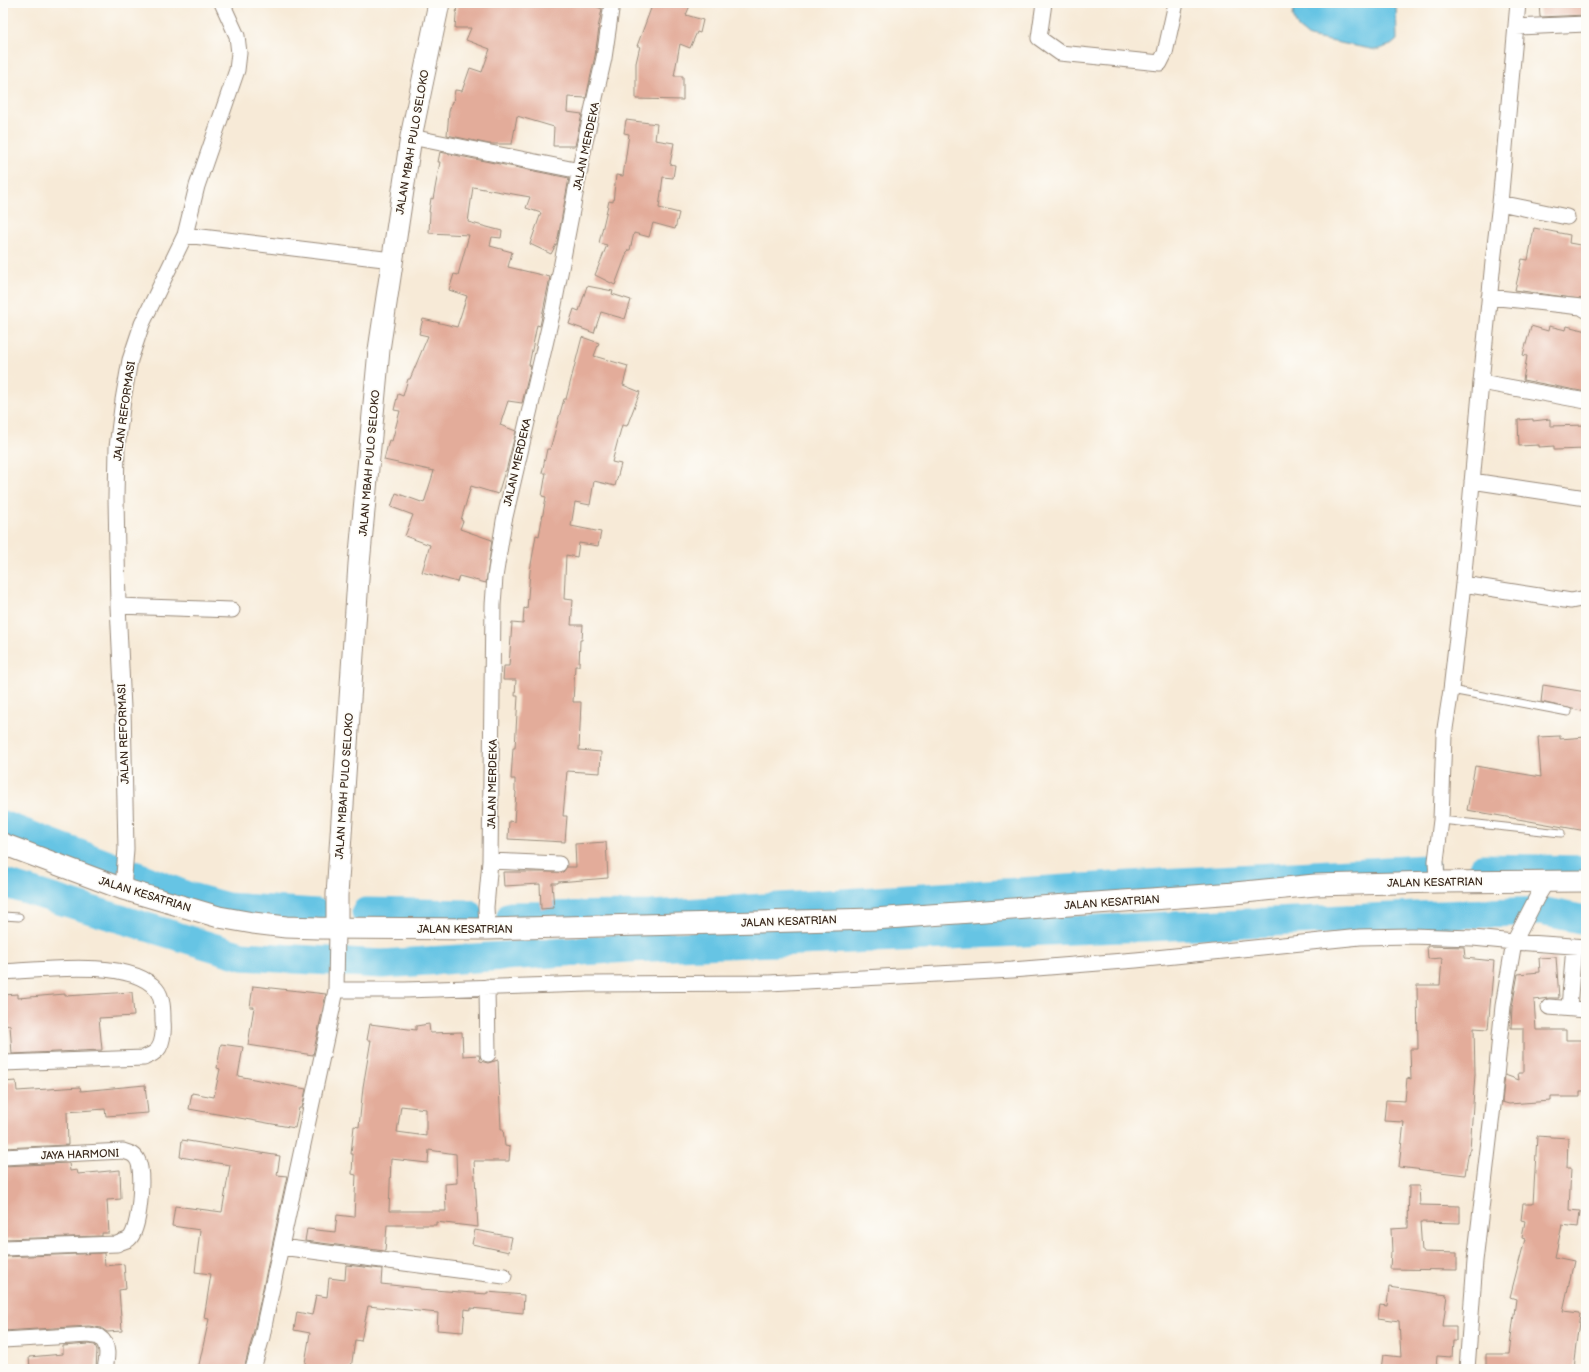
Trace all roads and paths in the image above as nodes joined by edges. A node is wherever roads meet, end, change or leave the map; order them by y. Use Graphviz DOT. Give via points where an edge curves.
graph roads {
  1 [pos="222,3"];
  2 [pos="439,3"];
  3 [pos="612,3"];
  4 [pos="1044,3"];
  5 [pos="1176,3"];
  6 [pos="1518,3"];
  7 [pos="1586,24"];
  8 [pos="1516,27"];
  9 [pos="411,137"];
  10 [pos="580,171"];
  11 [pos="1500,203"];
  12 [pos="1567,217"];
  13 [pos="185,235"];
  14 [pos="392,260"];
  15 [pos="1489,297"];
  16 [pos="1586,310"];
  17 [pos="1481,382"];
  18 [pos="1586,401"];
  19 [pos="1472,480"];
  20 [pos="1586,498"];
  21 [pos="1463,584"];
  22 [pos="1586,598"];
  23 [pos="118,606"];
  24 [pos="232,610"];
  25 [pos="1451,690"];
  26 [pos="1568,712"];
  27 [pos="1441,820"];
  28 [pos="1560,833"];
  29 [pos="3,844"];
  30 [pos="490,861"];
  31 [pos="559,864"];
  32 [pos="1437,871"];
  33 [pos="1586,881"];
  34 [pos="124,883"];
  35 [pos="1542,889"];
  36 [pos="3,916"];
  37 [pos="18,916"];
  38 [pos="487,918"];
  39 [pos="337,929"];
  40 [pos="1516,938"];
  41 [pos="1580,946"];
  42 [pos="3,972"];
  43 [pos="336,983"];
  44 [pos="487,996"];
  45 [pos="1549,1007"];
  46 [pos="1569,1008"];
  47 [pos="1586,1010"];
  48 [pos="488,1054"];
  49 [pos="3,1063"];
  50 [pos="3,1157"];
  51 [pos="281,1247"];
  52 [pos="3,1248"];
  53 [pos="504,1276"];
  54 [pos="3,1340"];
  55 [pos="105,1369"];
  56 [pos="253,1369"];
  57 [pos="1467,1369"];
  1 -- 13 [label="street, JALAN REFORMASI" via="237,36 237,70 197,186"];
  2 -- 9 [label="street, JALAN MBAH PULO SELOKO"];
  3 -- 10 [label="street, JALAN MERDEKA" via="604,58"];
  4 -- 5 [label="street" via="1039,38 1060,53 1160,63 1165,53"];
  6 -- 8 [label="street"];
  7 -- 8 [label="street"];
  8 -- 11 [label="street"];
  9 -- 10 [label="street"];
  9 -- 14 [label="street, JALAN MBAH PULO SELOKO"];
  10 -- 30 [label="street, JALAN MERDEKA" via="552,310 510,494 495,578"];
  11 -- 12 [label="street"];
  11 -- 15 [label="street"];
  13 -- 14 [label="street"];
  13 -- 23 [label="street, JALAN REFORMASI" via="142,324 130,360 118,446"];
  14 -- 39 [label="street, JALAN MBAH PULO SELOKO" via="379,350 359,564 337,895"];
  15 -- 16 [label="street" via="1581,307"];
  15 -- 17 [label="street"];
  17 -- 18 [label="street"];
  17 -- 19 [label="street"];
  19 -- 20 [label="street"];
  19 -- 21 [label="street"];
  21 -- 22 [label="street" via="1571,601"];
  21 -- 25 [label="street"];
  23 -- 24 [label="street"];
  23 -- 34 [label="street, JALAN REFORMASI" via="124,708"];
  25 -- 26 [label="lane"];
  25 -- 27 [label="street" via="1444,735"];
  27 -- 28 [label="lane"];
  27 -- 32 [label="street"];
  29 -- 34 [label="street, JALAN KESATRIAN"];
  30 -- 31 [label="street"];
  30 -- 38 [label="street, JALAN MERDEKA"];
  32 -- 35 [label="street, JALAN KESATRIAN"];
  32 -- 38 [label="street, JALAN KESATRIAN" via="1227,894 874,919"];
  33 -- 35 [label="street, JALAN KESATRIAN"];
  34 -- 39 [label="street, JALAN KESATRIAN" via="219,917 286,927"];
  35 -- 40 [label="street"];
  36 -- 37 [label="lane"];
  38 -- 39 [label="street, JALAN KESATRIAN"];
  39 -- 43 [label="street"];
  40 -- 41 [label="street"];
  40 -- 44 [label="street" via="1360,937 1012,970 769,983 626,984"];
  40 -- 57 [label="street" via="1503,1006 1475,1261"];
  41 -- 46 [label="street"];
  42 -- 49 [label="street" via="111,969 137,976 157,990 162,1000 164,1023 162,1041 156,1052 144,1058"];
  43 -- 44 [label="street"];
  43 -- 51 [label="street"];
  44 -- 48 [label="street"];
  45 -- 46 [label="street"];
  46 -- 47 [label="street"];
  50 -- 52 [label="street, JAYA HARMONI" via="123,1151 132,1154 138,1160 140,1170 140,1202 135,1228 129,1239 117,1244"];
  51 -- 53 [label="street"];
  51 -- 56 [label="street"];
  54 -- 55 [label="street" via="89,1335 99,1338 106,1345"];
}
